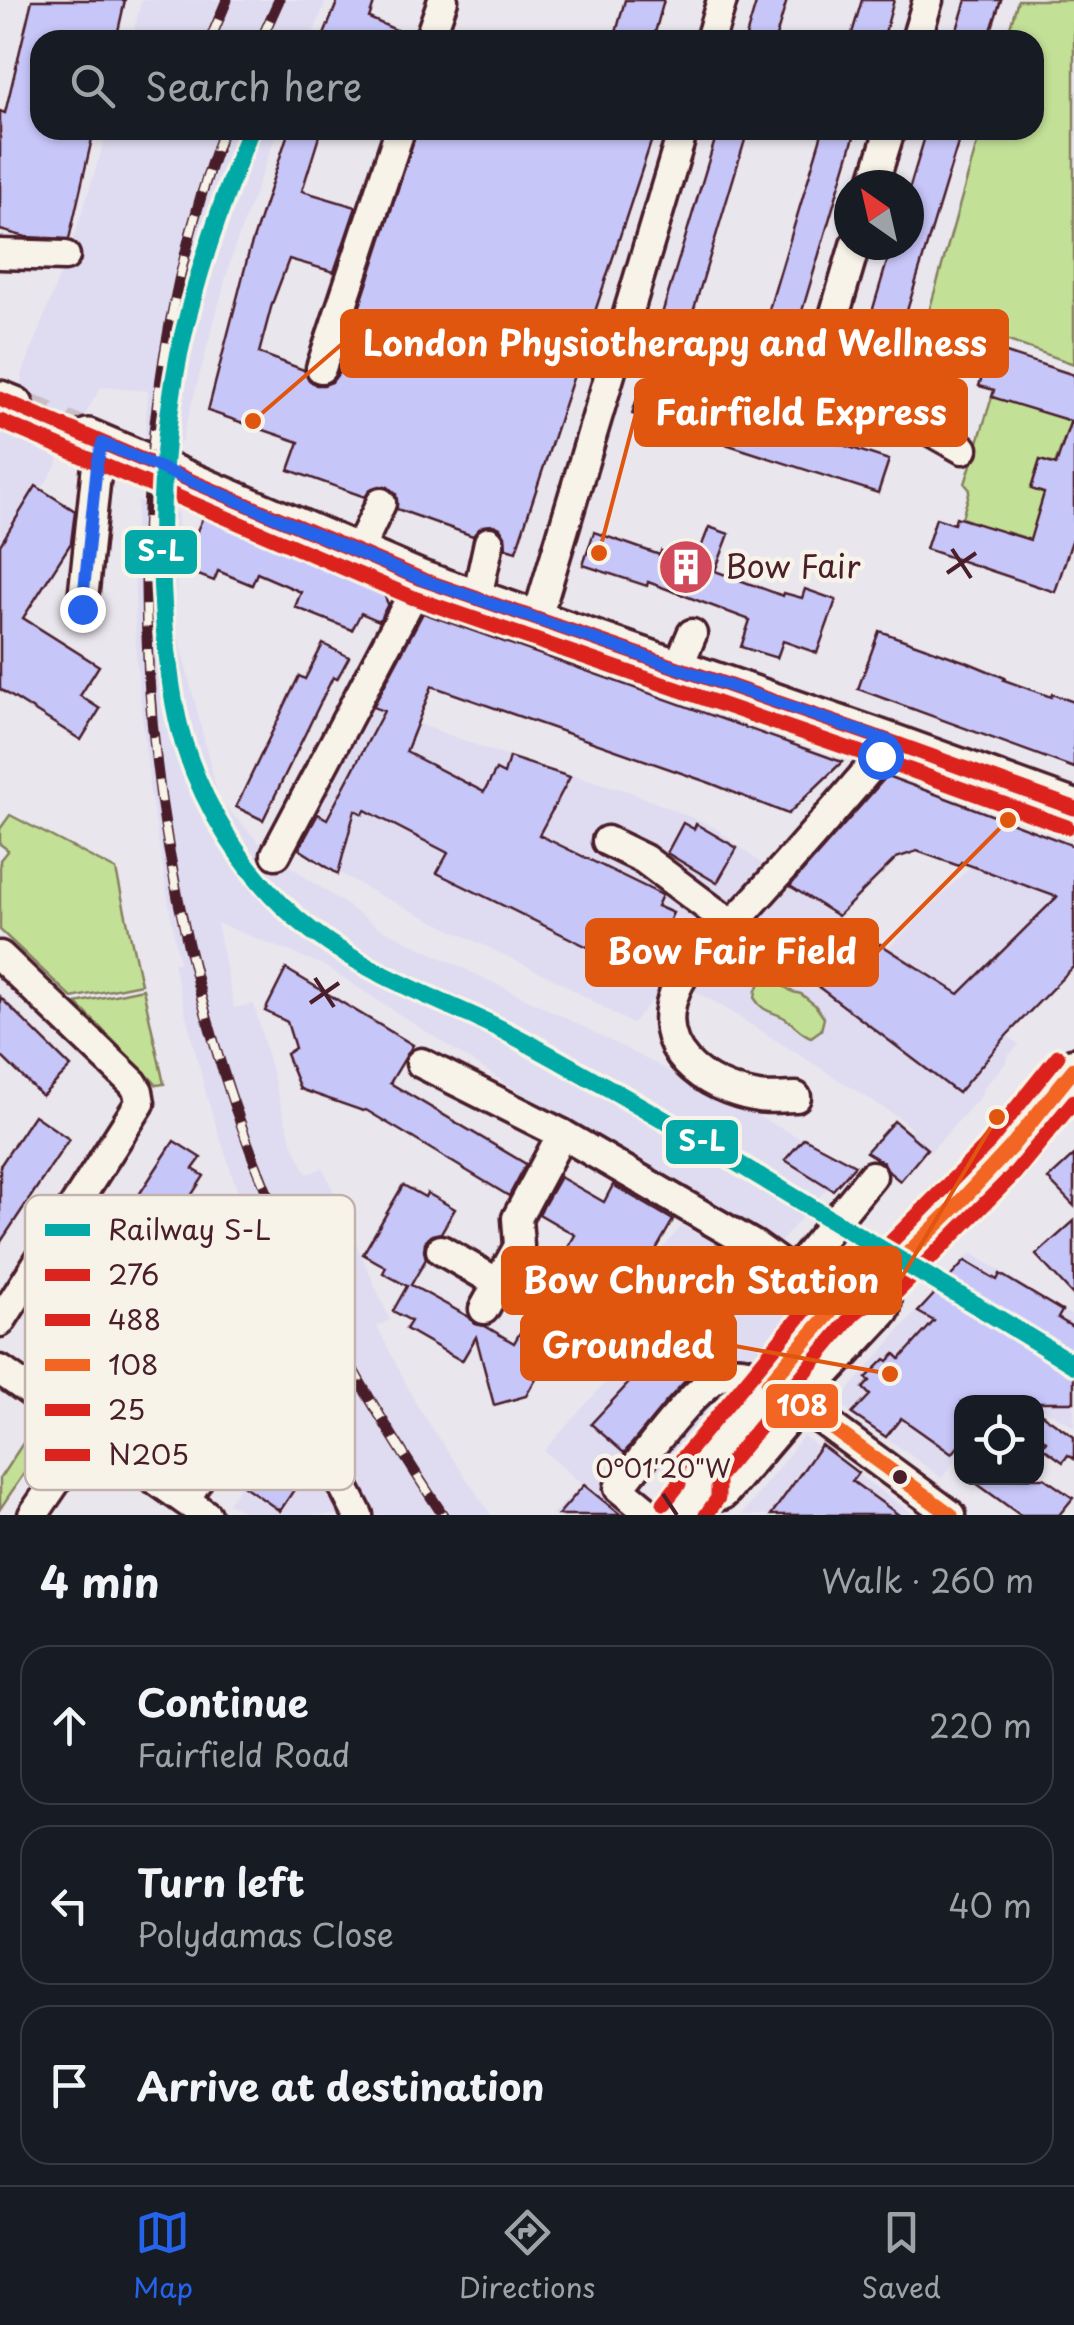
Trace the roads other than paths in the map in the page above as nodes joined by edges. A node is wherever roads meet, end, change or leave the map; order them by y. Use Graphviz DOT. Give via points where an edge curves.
graph roads {
  1 [pos="443,0"];
  2 [pos="722,0"];
  3 [pos="928,0"];
  4 [pos="433,30"];
  5 [pos="713,30"];
  6 [pos="919,30"];
  7 [pos="397,140"];
  8 [pos="680,140"];
  9 [pos="887,140"];
  10 [pos="878,170"];
  11 [pos="0,254"];
  12 [pos="65,256"];
  13 [pos="851,260"];
  14 [pos="621,336"];
  15 [pos="322,368"];
  16 [pos="810,398"];
  17 [pos="95,440"];
  18 [pos="963,448"];
  19 [pos="380,502"];
  20 [pos="488,542"];
  21 [pos="358,552"];
  22 [pos="420,579"];
  23 [pos="477,597"];
  24 [pos="82,609"];
  25 [pos="537,618"];
  26 [pos="692,634"];
  27 [pos="678,667"];
  28 [pos="892,742"];
  29 [pos="1074,808"];
  30 [pos="607,841"];
  31 [pos="276,854"];
  32 [pos="777,874"];
  33 [pos="795,896"];
  34 [pos="732,925"];
  35 [pos="0,956"];
  36 [pos="421,1063"];
  37 [pos="1074,1069"];
  38 [pos="796,1097"];
  39 [pos="562,1134"];
  40 [pos="872,1176"];
  41 [pos="82,1195"];
  42 [pos="440,1250"];
  43 [pos="794,1272"];
  44 [pos="25,1283"];
  45 [pos="498,1283"];
  46 [pos="484,1309"];
  47 [pos="850,1314"];
  48 [pos="0,1322"];
  49 [pos="0,1370"];
  50 [pos="25,1388"];
  51 [pos="781,1393"];
  52 [pos="51,1490"];
  53 [pos="170,1490"];
  54 [pos="345,1490"];
  55 [pos="690,1503"];
  56 [pos="195,1508"];
  57 [pos="34,1515"];
  58 [pos="358,1515"];
  59 [pos="652,1515"];
  60 [pos="951,1515"];
  1 -- 4 [label="street"];
  2 -- 5 [label="street"];
  3 -- 6 [label="street"];
  7 -- 15 [label="street"];
  8 -- 14 [label="street"];
  9 -- 10 [label="street"];
  11 -- 12 [label="street"];
  13 -- 16 [label="street"];
  14 -- 16 [label="street"];
  14 -- 25 [label="street"];
  16 -- 18 [label="street" via="902,429 924,426"];
  17 -- 21 [label="main road"];
  17 -- 24 [label="street"];
  19 -- 21 [label="street"];
  20 -- 23 [label="street"];
  21 -- 22 [label="main road"];
  22 -- 23 [label="main road"];
  22 -- 31 [label="street"];
  23 -- 25 [label="main road"];
  25 -- 27 [label="main road"];
  26 -- 27 [label="street"];
  27 -- 28 [label="main road"];
  28 -- 29 [label="main road"];
  28 -- 32 [label="street"];
  30 -- 34 [label="street"];
  32 -- 33 [label="street"];
  32 -- 34 [label="street"];
  34 -- 38 [label="street" via="684,972 668,1014 669,1031 687,1064 707,1080 760,1098"];
  35 -- 41 [label="street" via="138,1092 135,1114"];
  36 -- 39 [label="street"];
  37 -- 47 [label="highway" via="1011,1148 883,1278 853,1286"];
  39 -- 43 [label="street"];
  39 -- 45 [label="street" via="517,1218 519,1246"];
  40 -- 43 [label="street"];
  42 -- 45 [label="street"];
  43 -- 47 [label="street"];
  44 -- 48 [label="street"];
  45 -- 46 [label="street"];
  47 -- 51 [label="highway"];
  49 -- 50 [label="street"];
  51 -- 55 [label="highway" via="698,1470"];
  51 -- 59 [label="street" via="738,1370 714,1379 619,1488"];
  51 -- 60 [label="street"];
  52 -- 57 [label="street"];
  53 -- 56 [label="street"];
  54 -- 58 [label="street"];
}
